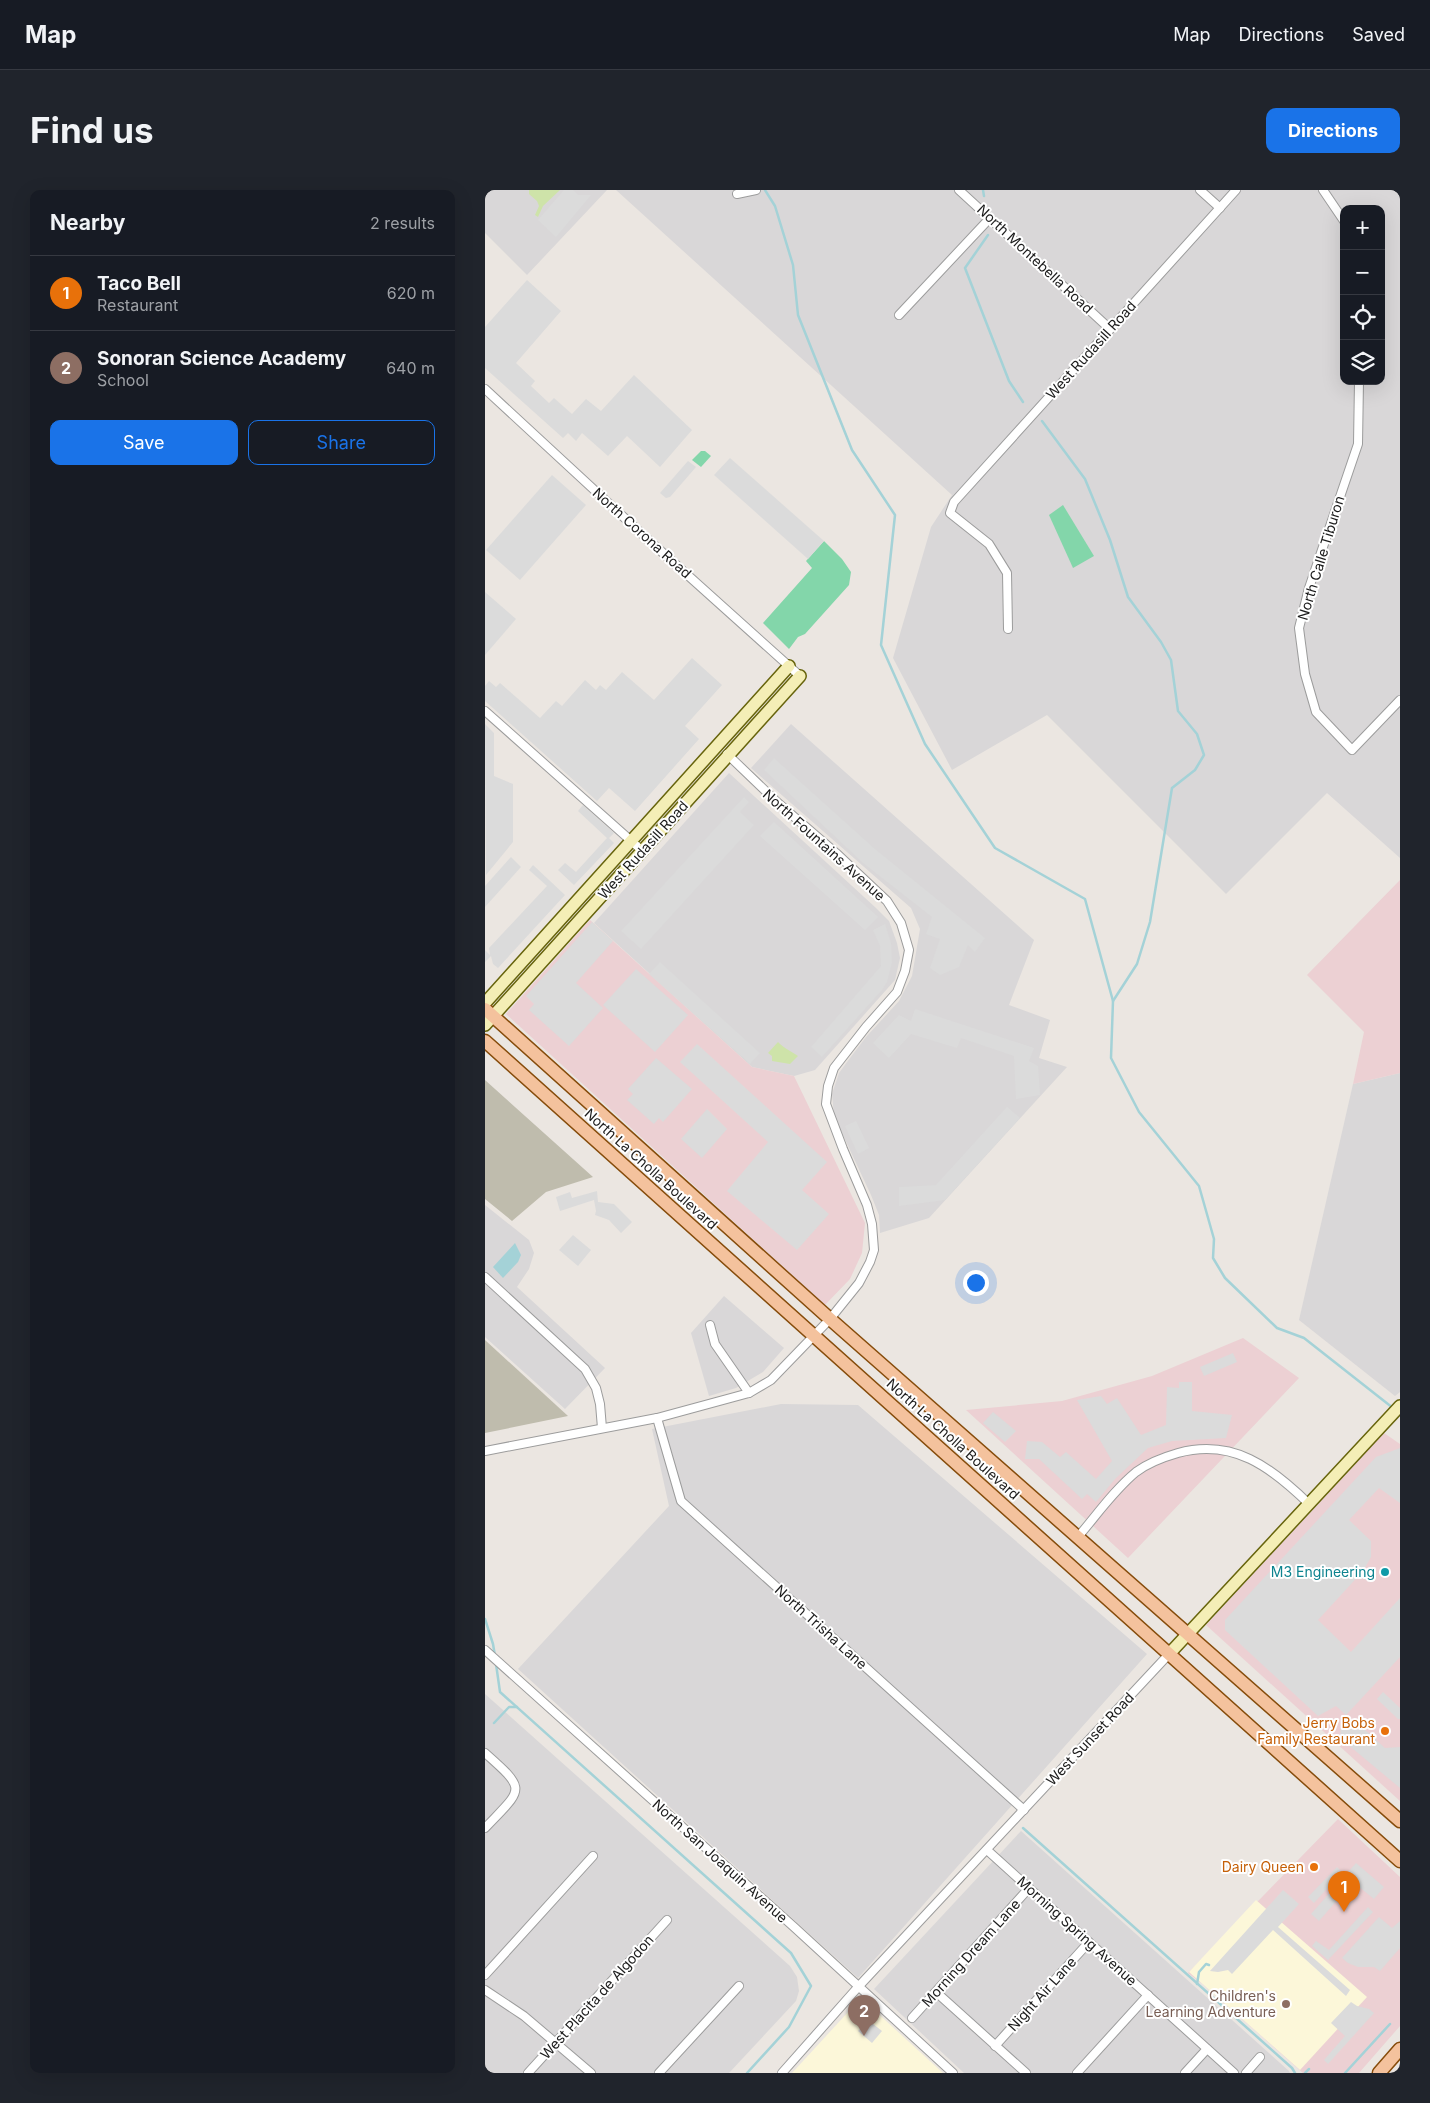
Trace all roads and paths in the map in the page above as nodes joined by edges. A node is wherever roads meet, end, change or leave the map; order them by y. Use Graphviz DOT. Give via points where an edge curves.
graph roads {
  1 [pos="756,190"];
  2 [pos="959,190"];
  3 [pos="1200,190"];
  4 [pos="1236,190"];
  5 [pos="1323,190"];
  6 [pos="737,194"];
  7 [pos="1220,208"];
  8 [pos="1340,215"];
  9 [pos="990,218"];
  10 [pos="899,315"];
  11 [pos="1110,329"];
  12 [pos="1359,385"];
  13 [pos="485,389"];
  14 [pos="1008,629"];
  15 [pos="789,666"];
  16 [pos="800,676"];
  17 [pos="1400,700"];
  18 [pos="485,711"];
  19 [pos="727,754"];
  20 [pos="635,844"];
  21 [pos="485,1003"];
  22 [pos="488,1017"];
  23 [pos="485,1041"];
  24 [pos="485,1277"];
  25 [pos="830,1319"];
  26 [pos="710,1325"];
  27 [pos="814,1335"];
  28 [pos="749,1393"];
  29 [pos="1400,1406"];
  30 [pos="657,1418"];
  31 [pos="602,1428"];
  32 [pos="485,1450"];
  33 [pos="1309,1504"];
  34 [pos="1077,1538"];
  35 [pos="1187,1633"];
  36 [pos="485,1650"];
  37 [pos="1170,1653"];
  38 [pos="485,1753"];
  39 [pos="1024,1810"];
  40 [pos="1400,1821"];
  41 [pos="485,1828"];
  42 [pos="987,1850"];
  43 [pos="593,1856"];
  44 [pos="1400,1861"];
  45 [pos="1029,1888"];
  46 [pos="667,1920"];
  47 [pos="1089,1942"];
  48 [pos="485,1975"];
  49 [pos="739,1986"];
  50 [pos="859,1986"];
  51 [pos="485,1990"];
  52 [pos="935,1992"];
  53 [pos="1148,1995"];
  54 [pos="912,2018"];
  55 [pos="556,2042"];
  56 [pos="995,2046"];
  57 [pos="1207,2048"];
  58 [pos="1400,2049"];
  59 [pos="1260,2057"];
  60 [pos="527,2073"];
  61 [pos="591,2073"];
  62 [pos="659,2073"];
  63 [pos="782,2073"];
  64 [pos="953,2073"];
  65 [pos="1026,2073"];
  66 [pos="1077,2073"];
  67 [pos="1185,2073"];
  68 [pos="1234,2073"];
  69 [pos="1246,2073"];
  70 [pos="1379,2073"];
  1 -- 6 [label="street"];
  2 -- 9 [label="street, North Montebella Road"];
  3 -- 7 [label="street"];
  4 -- 7 [label="street, West Rudasill Road"];
  5 -- 8 [label="street"];
  7 -- 11 [label="street, West Rudasill Road"];
  9 -- 10 [label="street"];
  9 -- 11 [label="street, North Montebella Road"];
  11 -- 14 [label="street, West Rudasill Road" via="954,502 950,513 989,544 1007,574"];
  12 -- 17 [label="street, North Calle Tiburon" via="1358,444 1309,588 1299,628 1305,674 1316,712 1352,750"];
  13 -- 15 [label="street, North Corona Road"];
  15 -- 16 [label="street, North Corona Road"];
  15 -- 20 [label="street, West Rudasill Road"];
  16 -- 19 [label="street, West Rudasill Road"];
  18 -- 20 [label="street"];
  19 -- 22 [label="street, West Rudasill Road"];
  19 -- 25 [label="street, North Fountains Avenue" via="887,901 901,923 909,950 897,992 834,1068 828,1086 826,1104 867,1204 874,1250 859,1283"];
  20 -- 21 [label="street, West Rudasill Road"];
  22 -- 25 [label="main road, North La Cholla Boulevard"];
  23 -- 27 [label="main road, North La Cholla Boulevard"];
  24 -- 31 [label="street" via="585,1369 596,1388"];
  25 -- 27 [label="street, North Fountains Avenue"];
  25 -- 34 [label="main road, North La Cholla Boulevard"];
  26 -- 28 [label="street" via="725,1364"];
  27 -- 28 [label="street, North Fountains Avenue" via="771,1380"];
  27 -- 37 [label="main road, North La Cholla Boulevard"];
  28 -- 30 [label="street, North Fountains Avenue"];
  29 -- 33 [label="street, West Sunset Road"];
  30 -- 31 [label="street, North Fountains Avenue"];
  30 -- 39 [label="street, North Trisha Lane" via="681,1501"];
  31 -- 32 [label="street, North Fountains Avenue"];
  33 -- 34 [label="street" via="1287,1483 1259,1464 1229,1450 1196,1448 1163,1457 1137,1472"];
  33 -- 35 [label="street, West Sunset Road"];
  34 -- 35 [label="main road, North La Cholla Boulevard"];
  35 -- 37 [label="street, West Sunset Road"];
  35 -- 40 [label="main road, North La Cholla Boulevard"];
  36 -- 50 [label="street, North San Joaquin Avenue"];
  37 -- 39 [label="street, West Sunset Road"];
  37 -- 44 [label="main road, North La Cholla Boulevard"];
  38 -- 41 [label="street" via="519,1785 512,1799"];
  39 -- 42 [label="street, West Sunset Road"];
  42 -- 45 [label="street, Morning Spring Avenue"];
  42 -- 50 [label="street, West Sunset Road"];
  43 -- 48 [label="street"];
  45 -- 47 [label="street, Morning Spring Avenue"];
  45 -- 52 [label="street, Morning Dream Lane"];
  46 -- 55 [label="street, West Placita de Algodon"];
  47 -- 53 [label="street, Morning Spring Avenue"];
  47 -- 56 [label="street, Night Air Lane"];
  49 -- 62 [label="street"];
  50 -- 63 [label="street, West Sunset Road"];
  50 -- 64 [label="street, North San Joaquin Avenue"];
  51 -- 55 [label="street"];
  52 -- 54 [label="street, Morning Dream Lane"];
  52 -- 56 [label="street"];
  53 -- 57 [label="street, Morning Spring Avenue"];
  53 -- 66 [label="street"];
  55 -- 60 [label="street, West Placita de Algodon"];
  55 -- 61 [label="street"];
  56 -- 65 [label="street"];
  57 -- 67 [label="street"];
  57 -- 68 [label="street, Morning Spring Avenue"];
  58 -- 70 [label="main road"];
  59 -- 69 [label="street"];
}
